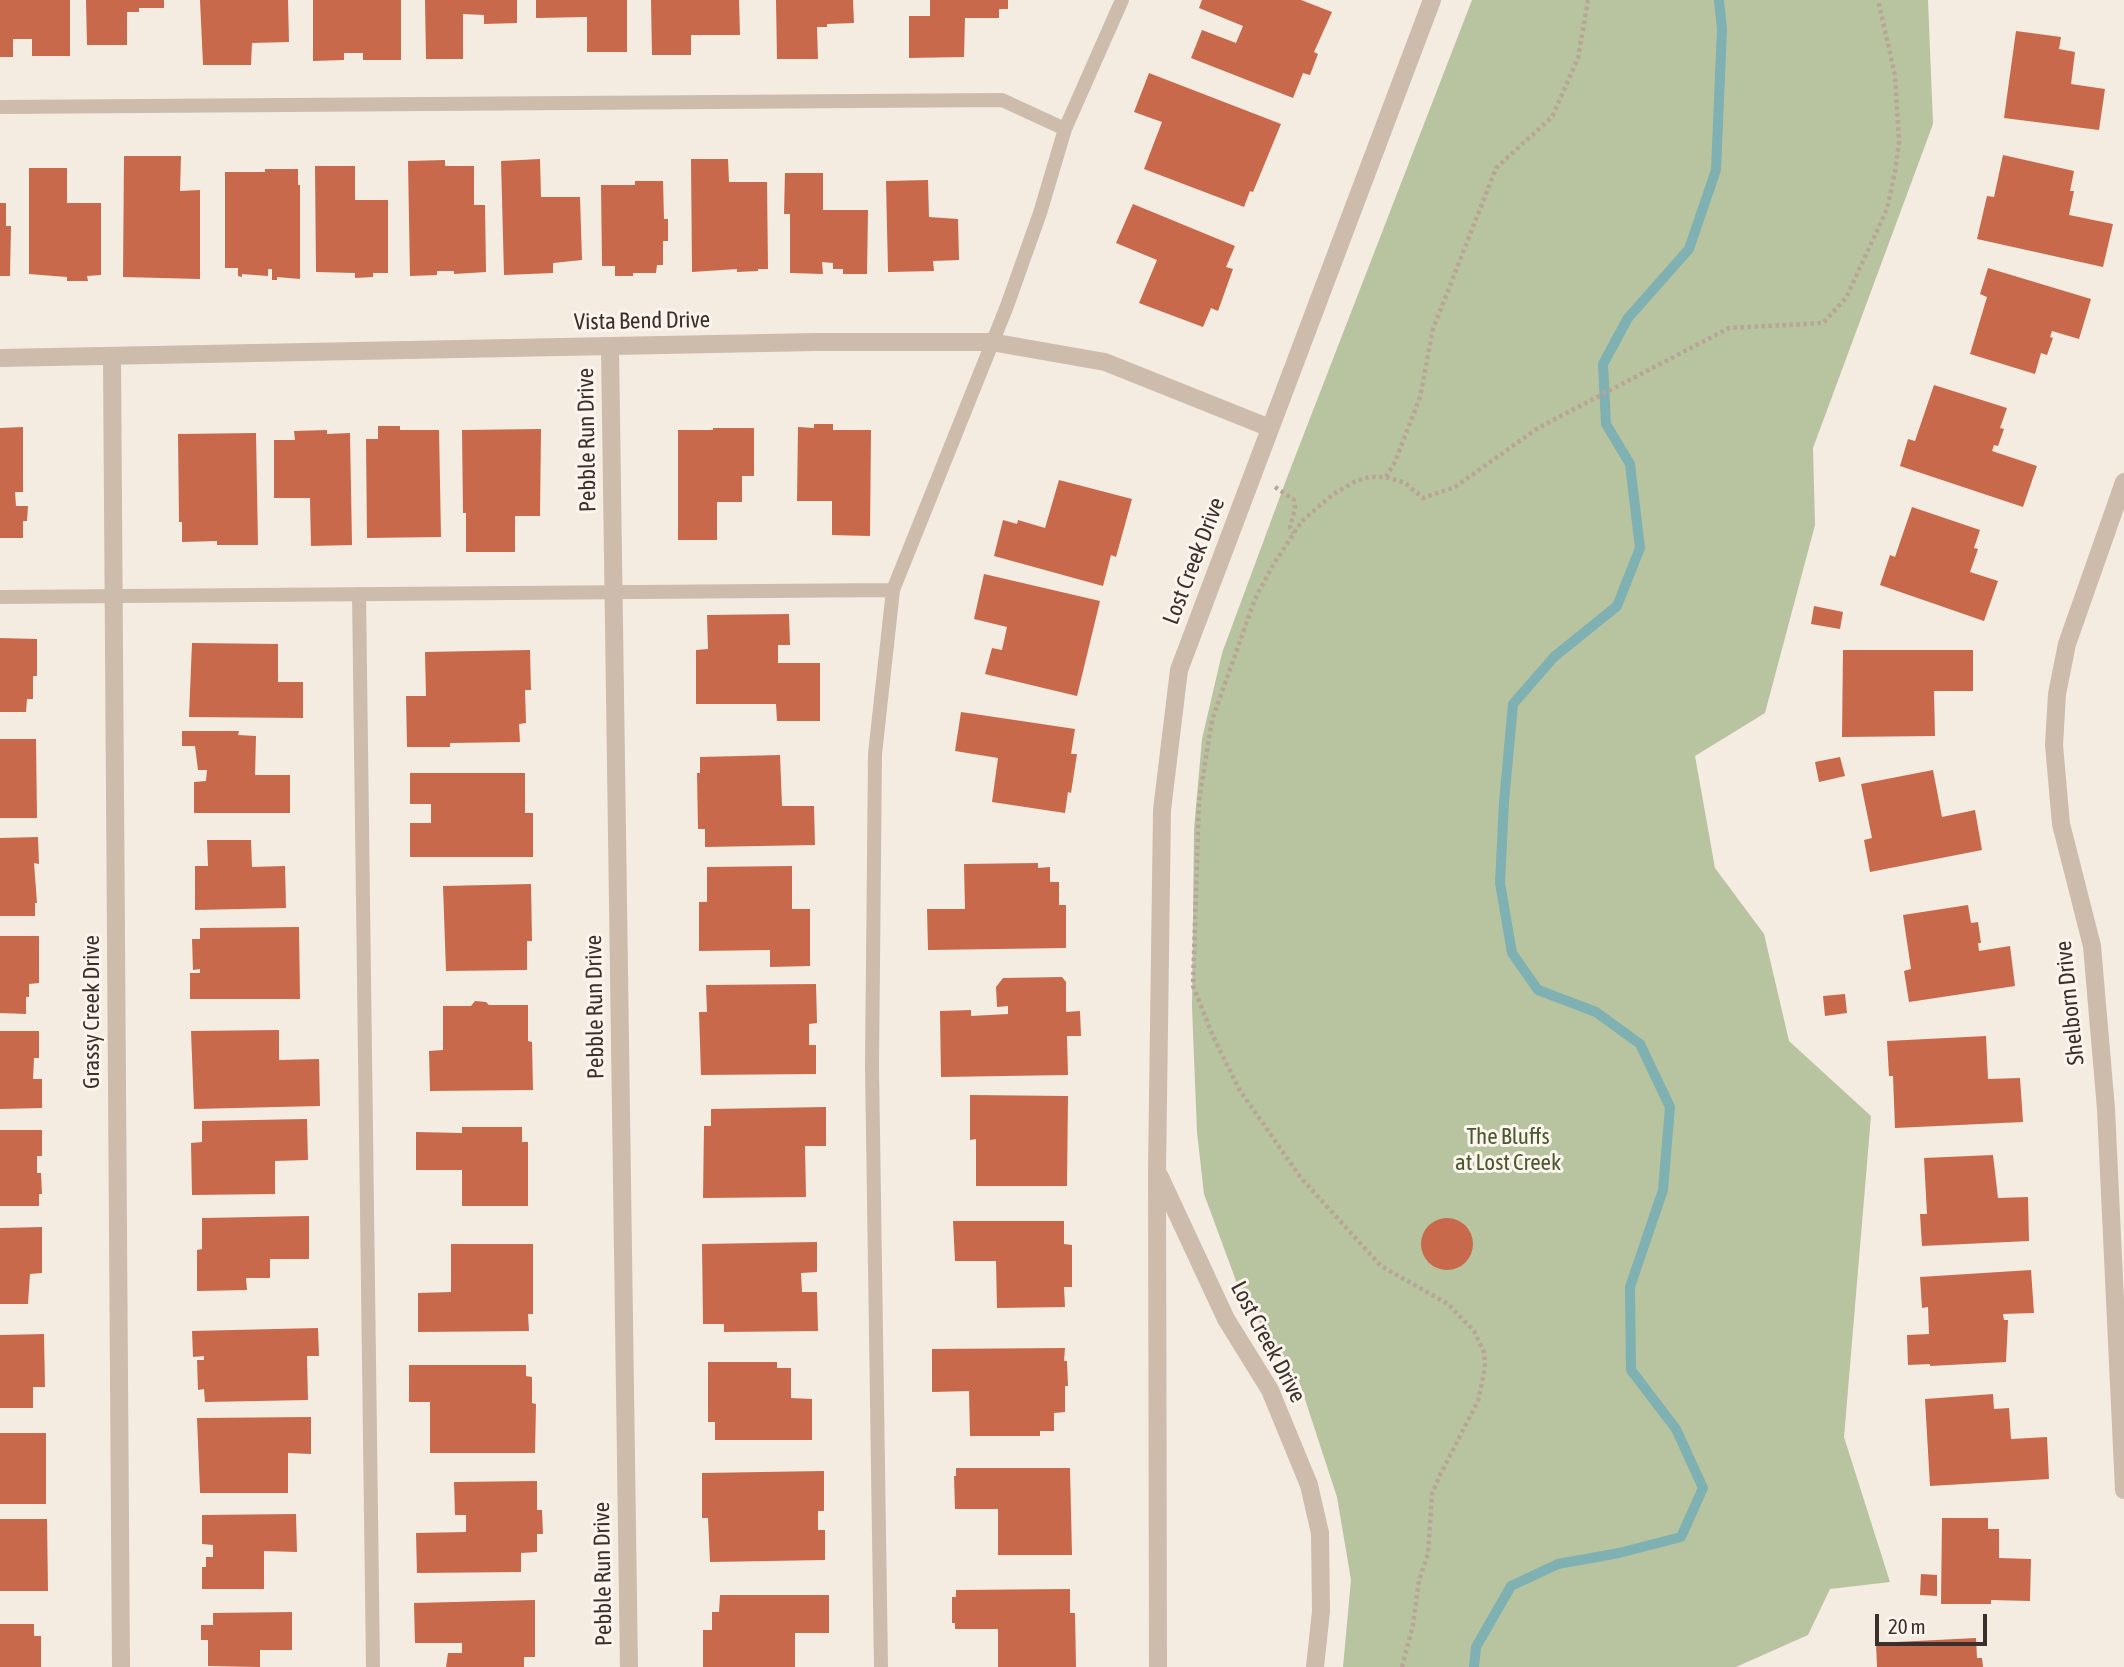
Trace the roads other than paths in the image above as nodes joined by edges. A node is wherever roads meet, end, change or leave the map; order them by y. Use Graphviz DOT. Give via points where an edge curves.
graph roads {
  1 [pos="1122,0"];
  2 [pos="1432,0"];
  3 [pos="0,107"];
  4 [pos="1065,129"];
  5 [pos="991,342"];
  6 [pos="610,347"];
  7 [pos="112,357"];
  8 [pos="0,358"];
  9 [pos="1270,428"];
  10 [pos="2124,483"];
  11 [pos="893,590"];
  12 [pos="614,593"];
  13 [pos="359,594"];
  14 [pos="114,596"];
  15 [pos="0,597"];
  16 [pos="2106,1109"];
  17 [pos="2124,1109"];
  18 [pos="1157,1171"];
  19 [pos="2124,1490"];
  20 [pos="121,1667"];
  21 [pos="373,1667"];
  22 [pos="629,1667"];
  23 [pos="881,1667"];
  24 [pos="1158,1667"];
  25 [pos="1315,1667"];
  1 -- 4 [label="lane"];
  2 -- 9 [label="street, Lost Creek Drive"];
  3 -- 4 [label="lane" via="1002,100"];
  4 -- 5 [label="lane" via="1040,213"];
  5 -- 6 [label="street, Vista Bend Drive"];
  5 -- 9 [label="street, Vista Bend Drive" via="1105,362"];
  5 -- 11 [label="lane"];
  6 -- 7 [label="street, Vista Bend Drive"];
  6 -- 12 [label="street, Pebble Run Drive"];
  7 -- 8 [label="street, Vista Bend Drive"];
  7 -- 14 [label="street, Grassy Creek Drive"];
  9 -- 18 [label="street, Lost Creek Drive" via="1179,670 1162,810"];
  10 -- 16 [label="street, Shelborn Drive" via="2067,644 2057,694 2054,745 2061,824 2092,946"];
  11 -- 12 [label="lane"];
  11 -- 23 [label="lane" via="874,754 872,1066"];
  12 -- 13 [label="lane"];
  12 -- 22 [label="street, Pebble Run Drive"];
  13 -- 14 [label="lane"];
  13 -- 21 [label="lane"];
  14 -- 15 [label="lane"];
  14 -- 20 [label="street, Grassy Creek Drive"];
  16 -- 17 [label="street"];
  16 -- 19 [label="street, Shelborn Drive"];
  18 -- 24 [label="street, Lost Creek Drive"];
  18 -- 25 [label="street, Lost Creek Drive" via="1226,1319 1270,1390 1309,1485 1320,1533 1321,1611"];
}
